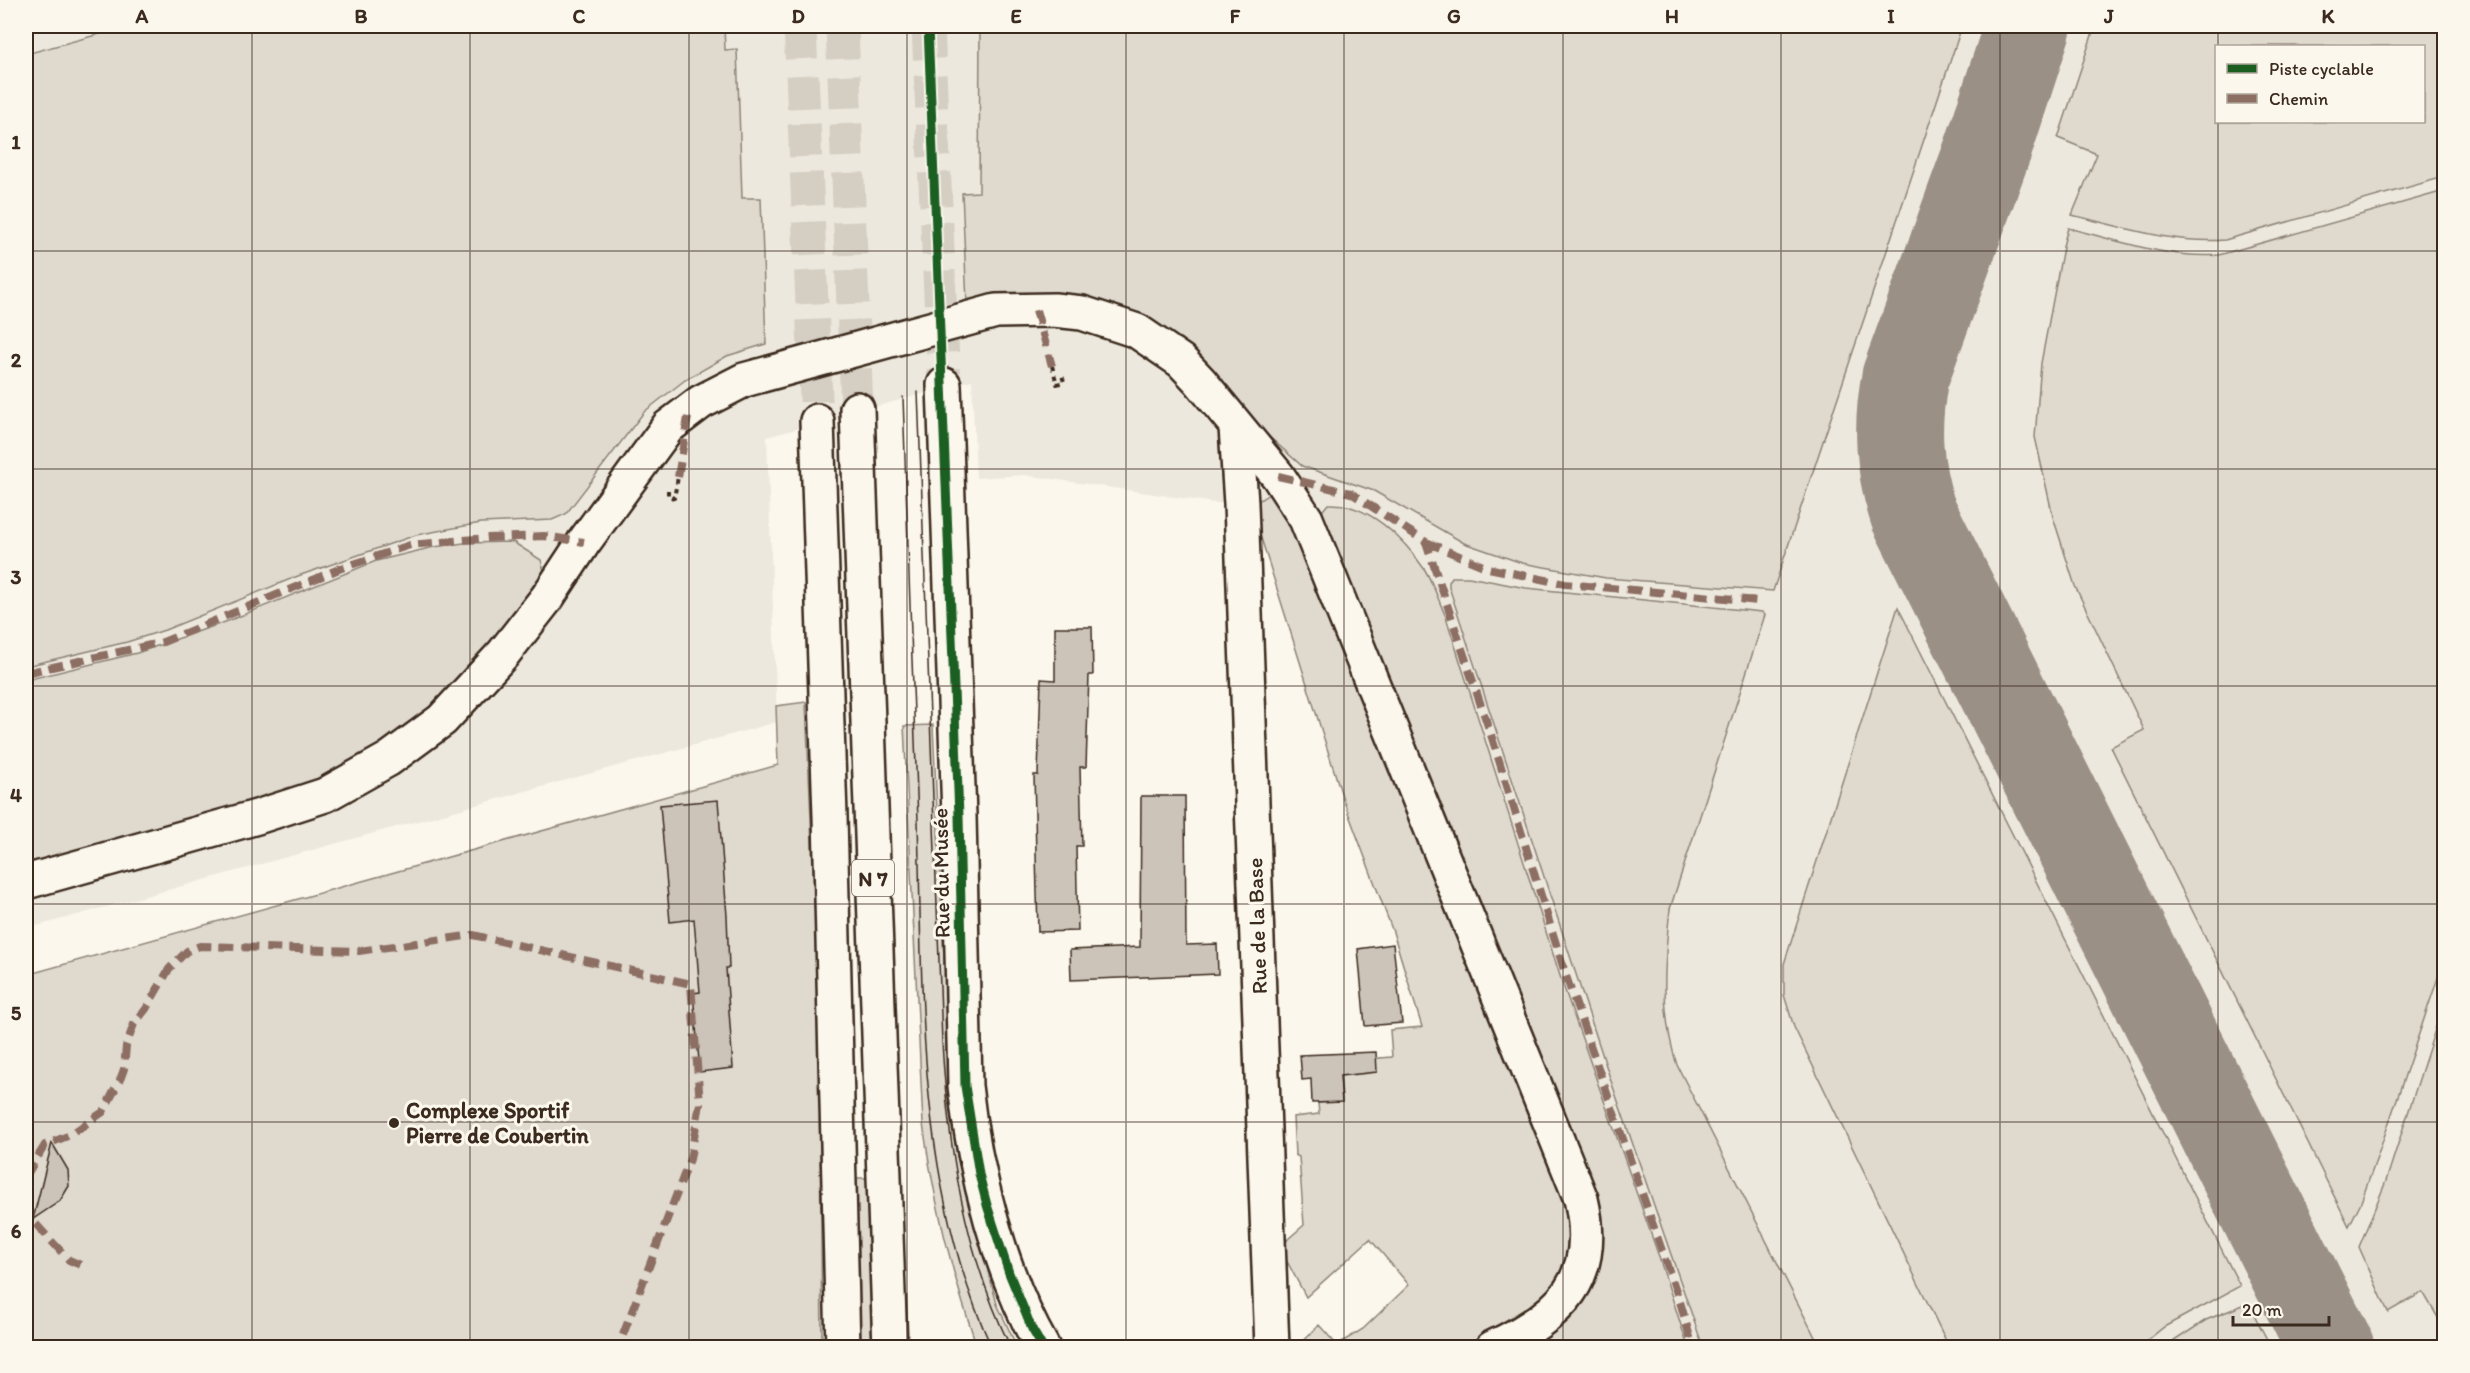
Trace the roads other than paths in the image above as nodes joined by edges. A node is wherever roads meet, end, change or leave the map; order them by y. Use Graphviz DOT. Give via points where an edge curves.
graph roads {
  1 [pos="944,385"];
  2 [pos="857,409"];
  3 [pos="817,421"];
  4 [pos="1236,427"];
  5 [pos="26,882"];
  6 [pos="843,1347"];
  7 [pos="890,1347"];
  8 [pos="1043,1347"];
  9 [pos="1272,1347"];
  10 [pos="1492,1347"];
  1 -- 8 [label="main road, Rue du Musée" via="965,1086 979,1174 995,1228 1009,1273"];
  2 -- 7 [label="main road, N 7"];
  3 -- 6 [label="main road, N 7"];
  4 -- 5 [label="main road" via="1200,381 1159,344 1112,322 1054,310 996,311 744,380 701,402 668,427 547,598 502,654 442,720 389,759 325,795"];
  4 -- 9 [label="main road, Rue de la Base"];
  4 -- 10 [label="main road" via="1278,476 1306,519 1581,1199 1587,1239 1578,1276 1555,1310 1525,1333"];
}
